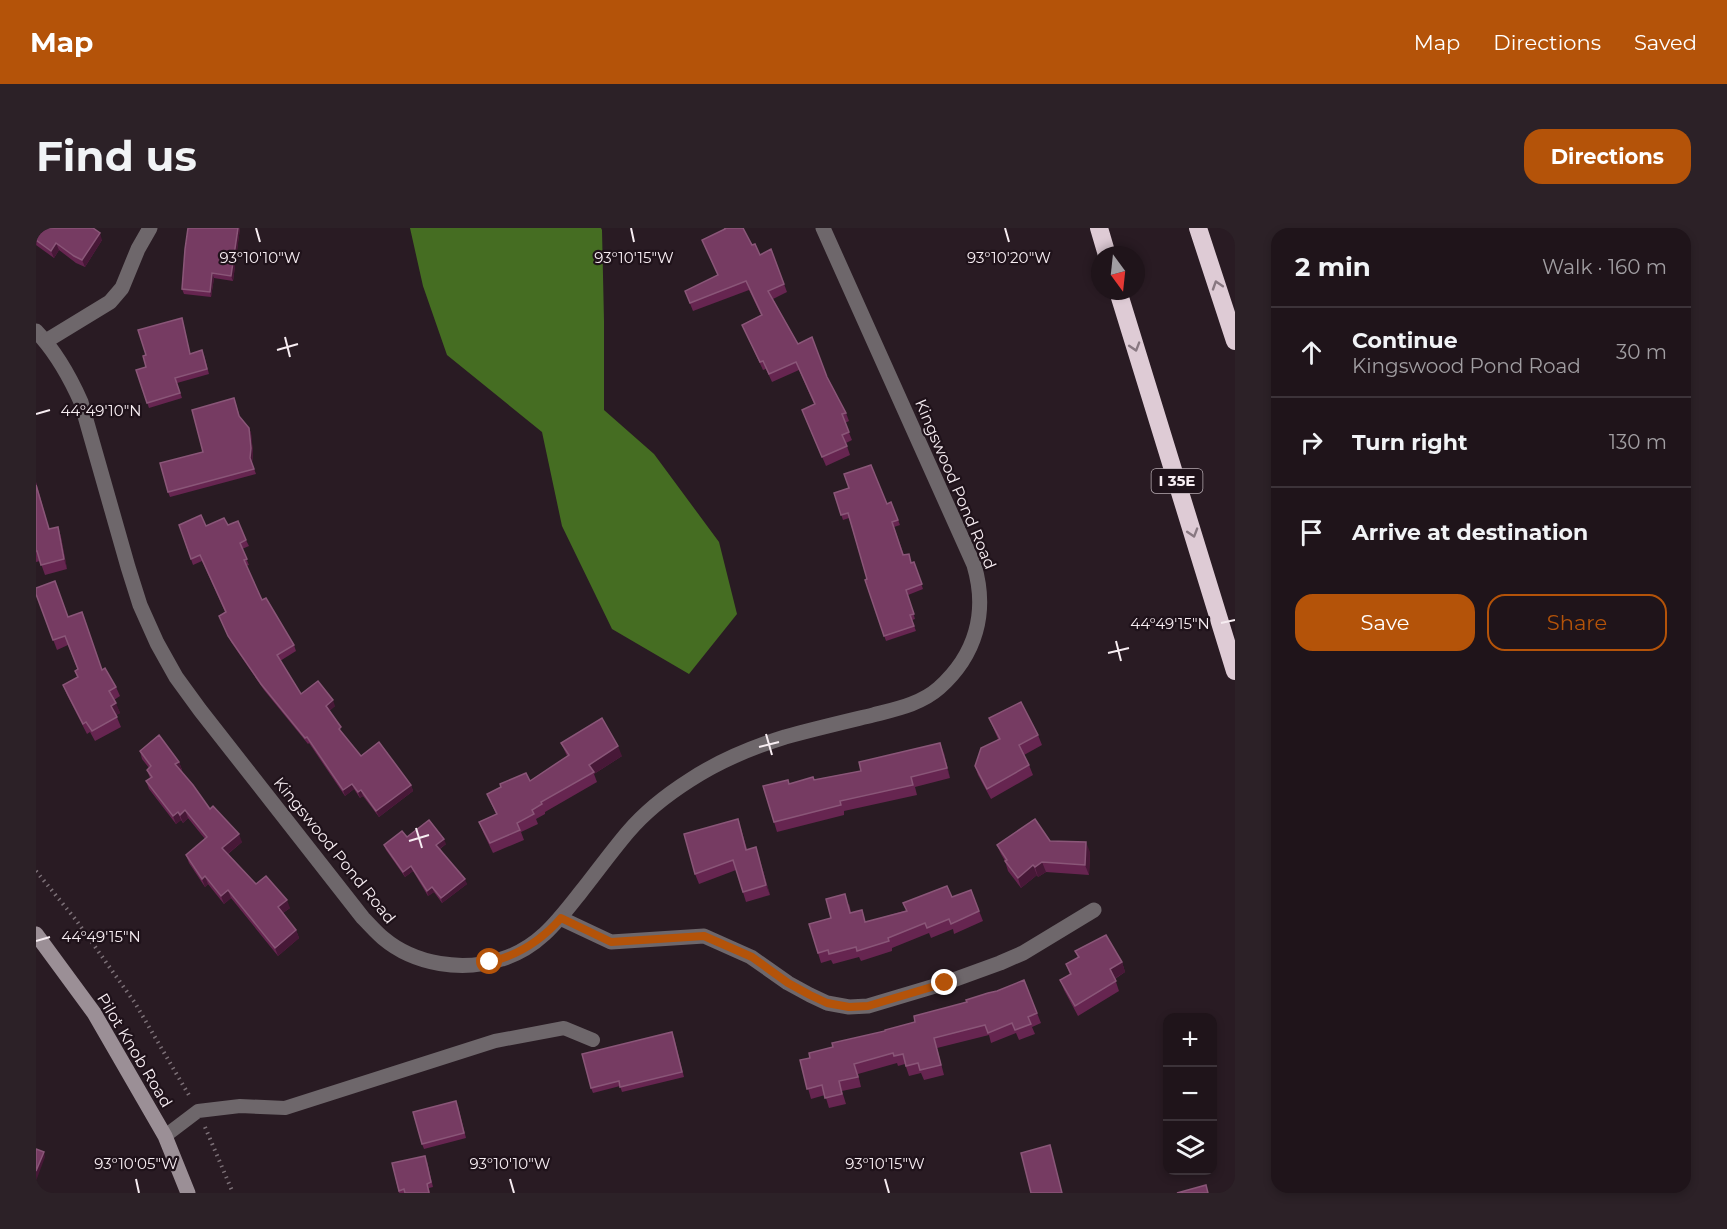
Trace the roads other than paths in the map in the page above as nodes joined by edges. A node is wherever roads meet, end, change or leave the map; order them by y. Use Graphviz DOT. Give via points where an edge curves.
graph roads {
  1 [pos="150,228"];
  2 [pos="823,228"];
  3 [pos="1099,228"];
  4 [pos="1198,228"];
  5 [pos="1104,246"];
  6 [pos="1121,300"];
  7 [pos="41,336"];
  8 [pos="1235,341"];
  9 [pos="1235,670"];
  10 [pos="1094,910"];
  11 [pos="561,918"];
  12 [pos="36,934"];
  13 [pos="592,1040"];
  14 [pos="165,1136"];
  15 [pos="188,1193"];
  1 -- 7 [label="street" via="122,288 110,302"];
  2 -- 11 [label="street, Kingswood Pond Road" via="974,565 981,601 972,643 957,669 931,695 910,705 786,737 736,756 690,780 629,831"];
  3 -- 5 [label="highway"];
  8 -- 4 [label="highway, one-way"];
  6 -- 9 [label="highway, I 35E, one-way"];
  7 -- 11 [label="street, Kingswood Pond Road" via="60,360 81,402 128,567 157,643 200,710 363,918 394,946 420,959 476,965 517,953 540,939"];
  10 -- 11 [label="street" via="1000,963 868,1006 849,1007 810,995 752,957 704,936 611,942"];
  12 -- 14 [label="main road, Pilot Knob Road" via="94,1013"];
  13 -- 14 [label="lane" via="564,1028 495,1041 285,1108 240,1106 198,1111"];
  14 -- 15 [label="main road, Pilot Knob Road"];
}
